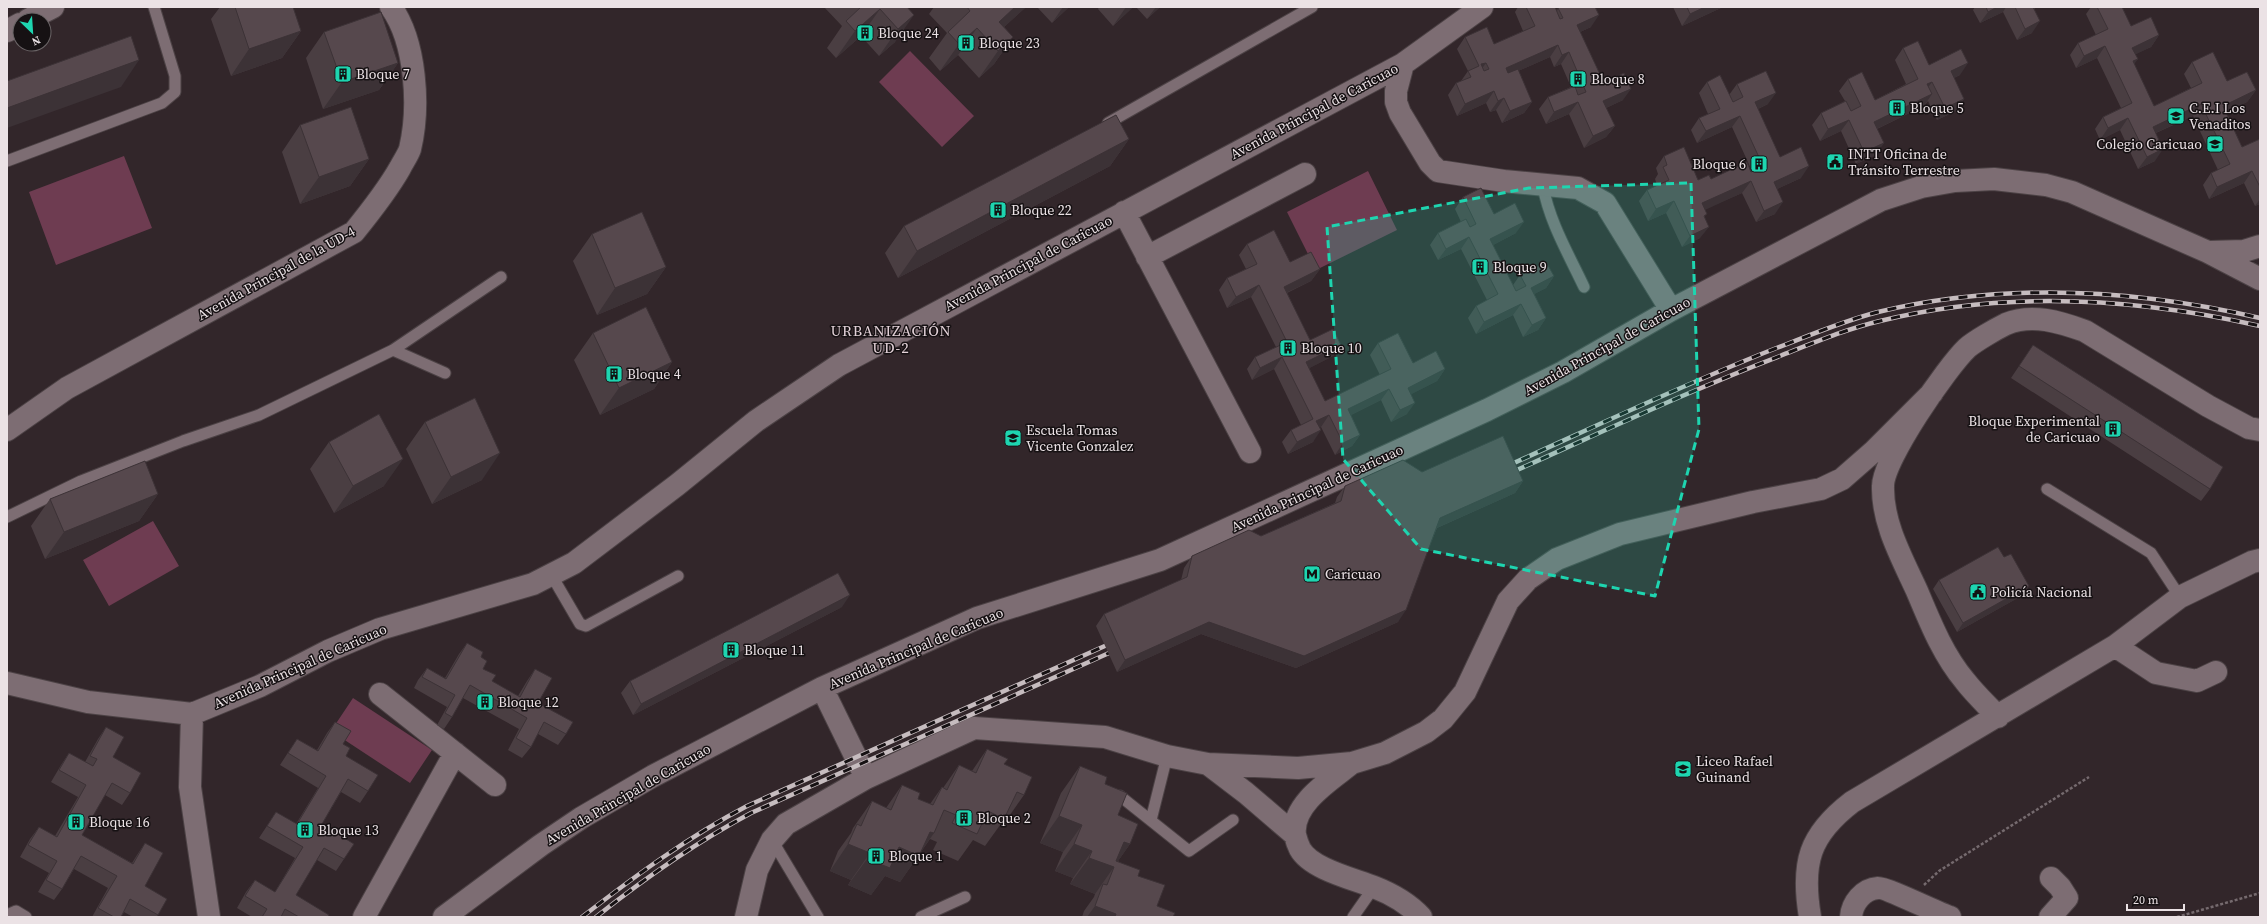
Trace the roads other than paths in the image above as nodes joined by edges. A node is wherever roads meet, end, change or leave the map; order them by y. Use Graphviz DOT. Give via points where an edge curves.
graph roads {
  1 [pos="53,7"];
  2 [pos="154,7"];
  3 [pos="391,7"];
  4 [pos="1312,7"];
  5 [pos="1482,7"];
  6 [pos="43,12"];
  7 [pos="1403,64"];
  8 [pos="1108,123"];
  9 [pos="7,161"];
  10 [pos="1305,174"];
  11 [pos="1543,186"];
  12 [pos="1124,212"];
  13 [pos="2260,246"];
  14 [pos="2208,252"];
  15 [pos="1147,256"];
  16 [pos="501,277"];
  17 [pos="2260,279"];
  18 [pos="1584,287"];
  19 [pos="1671,310"];
  20 [pos="393,350"];
  21 [pos="445,373"];
  22 [pos="1932,393"];
  23 [pos="7,430"];
  24 [pos="2260,430"];
  25 [pos="1250,452"];
  26 [pos="2047,489"];
  27 [pos="7,517"];
  28 [pos="2260,560"];
  29 [pos="552,576"];
  30 [pos="678,576"];
  31 [pos="2180,597"];
  32 [pos="2115,646"];
  33 [pos="2216,672"];
  34 [pos="7,684"];
  35 [pos="822,688"];
  36 [pos="380,694"];
  37 [pos="192,714"];
  38 [pos="1998,717"];
  39 [pos="455,753"];
  40 [pos="1167,756"];
  41 [pos="1352,763"];
  42 [pos="1208,764"];
  43 [pos="866,778"];
  44 [pos="495,785"];
  45 [pos="1120,796"];
  46 [pos="1151,820"];
  47 [pos="1233,820"];
  48 [pos="1295,835"];
  49 [pos="772,840"];
  50 [pos="2051,878"];
  51 [pos="1374,887"];
  52 [pos="965,897"];
  53 [pos="7,915"];
  54 [pos="26,917"];
  55 [pos="209,917"];
  56 [pos="364,917"];
  57 [pos="444,917"];
  58 [pos="746,917"];
  59 [pos="818,917"];
  60 [pos="921,917"];
  61 [pos="1353,917"];
  62 [pos="1421,917"];
  63 [pos="1810,917"];
  64 [pos="1851,917"];
  65 [pos="1950,917"];
  66 [pos="2050,917"];
  1 -- 6 [label="street"];
  2 -- 9 [label="lane" via="175,76 175,92 162,103"];
  3 -- 23 [label="street, Avenida Principal de la UD-4" via="397,15 412,59 415,102 410,150 387,191 354,232 67,388"];
  4 -- 8 [label="lane"];
  5 -- 7 [label="street, Avenida Principal de Caricuao"];
  7 -- 11 [label="street" via="1396,102 1430,163 1438,171"];
  7 -- 12 [label="street, Avenida Principal de Caricuao"];
  10 -- 15 [label="street"];
  11 -- 18 [label="lane" via="1545,199 1557,230"];
  11 -- 19 [label="street" via="1578,188 1605,203"];
  12 -- 15 [label="street"];
  12 -- 29 [label="street, Avenida Principal de Caricuao" via="839,365 756,421 677,485 574,563"];
  13 -- 14 [label="street, Avenida Principal de Caricuao" via="2244,251"];
  14 -- 17 [label="street, Avenida Principal de Caricuao"];
  14 -- 19 [label="street, Avenida Principal de Caricuao" via="2072,192 2046,185 1994,179 1955,181 1921,187 1881,200"];
  15 -- 25 [label="street"];
  16 -- 20 [label="lane"];
  19 -- 35 [label="street, Avenida Principal de Caricuao" via="1562,372 1486,410 1160,560 977,618"];
  20 -- 21 [label="lane"];
  20 -- 27 [label="lane" via="258,415 182,441 81,481"];
  22 -- 24 [label="street" via="1968,348 2006,324 2035,318 2063,323 2085,331 2208,406 2249,428"];
  22 -- 38 [label="street" via="1890,458 1882,484 1885,512 1893,538 1940,645 1964,681"];
  22 -- 41 [label="street" via="1842,479 1821,489 1753,502 1620,534 1557,559 1528,579 1508,601 1464,692 1443,719 1409,742 1385,753"];
  26 -- 31 [label="lane" via="2151,553"];
  28 -- 31 [label="street"];
  29 -- 30 [label="lane" via="580,624 586,626"];
  29 -- 37 [label="street, Avenida Principal de Caricuao" via="533,584 380,629 328,651 260,686"];
  31 -- 32 [label="street"];
  32 -- 33 [label="street" via="2156,673 2197,681"];
  32 -- 38 [label="street"];
  34 -- 37 [label="street, Avenida Principal de Caricuao" via="88,702"];
  35 -- 43 [label="street"];
  35 -- 57 [label="street, Avenida Principal de Caricuao" via="715,743 581,818"];
  36 -- 39 [label="street"];
  37 -- 55 [label="street" via="190,787"];
  38 -- 63 [label="street" via="1852,802 1832,817 1817,836 1808,865 1807,898"];
  39 -- 44 [label="street"];
  39 -- 56 [label="street"];
  40 -- 42 [label="street"];
  40 -- 43 [label="street" via="1105,737 974,728"];
  40 -- 46 [label="lane"];
  41 -- 42 [label="street" via="1298,768"];
  41 -- 48 [label="street" via="1301,809 1294,825"];
  42 -- 48 [label="street"];
  43 -- 49 [label="street" via="786,824"];
  45 -- 46 [label="lane"];
  46 -- 47 [label="lane" via="1189,851"];
  48 -- 51 [label="street" via="1300,850 1310,859 1335,873"];
  49 -- 58 [label="street" via="757,870"];
  49 -- 59 [label="lane"];
  50 -- 66 [label="street" via="2067,898"];
  51 -- 61 [label="lane"];
  51 -- 62 [label="street" via="1395,897"];
  52 -- 60 [label="lane"];
  53 -- 54 [label="lane" via="16,911"];
  64 -- 65 [label="street" via="1852,909 1864,892 1879,888"];
}
